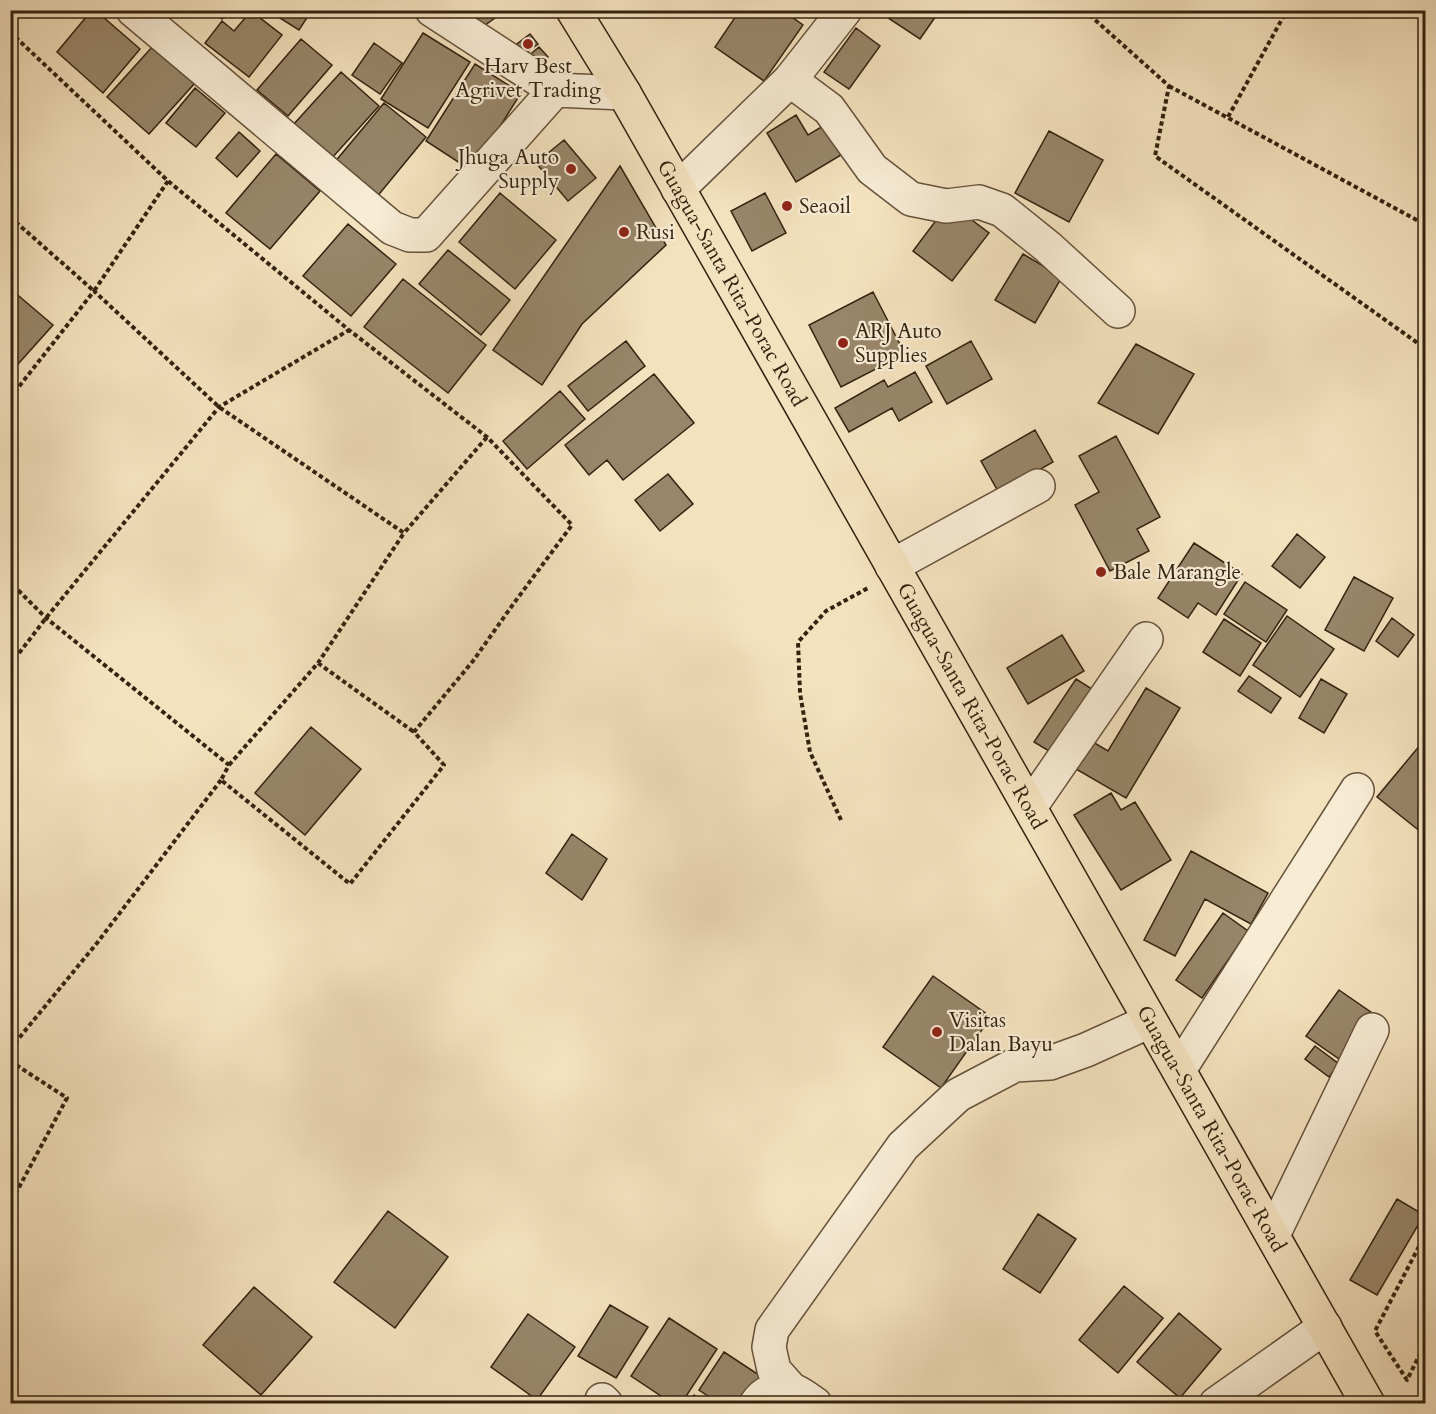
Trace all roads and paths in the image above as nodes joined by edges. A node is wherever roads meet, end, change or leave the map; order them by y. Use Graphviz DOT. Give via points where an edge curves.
graph roads {
  1 [pos="133,10"];
  2 [pos="432,10"];
  3 [pos="573,10"];
  4 [pos="845,10"];
  5 [pos="1084,10"];
  6 [pos="1287,10"];
  7 [pos="10,32"];
  8 [pos="790,80"];
  9 [pos="1169,86"];
  10 [pos="555,90"];
  11 [pos="624,93"];
  12 [pos="1228,117"];
  13 [pos="168,181"];
  14 [pos="678,189"];
  15 [pos="10,217"];
  16 [pos="1425,225"];
  17 [pos="94,291"];
  18 [pos="1118,310"];
  19 [pos="349,330"];
  20 [pos="1425,349"];
  21 [pos="10,399"];
  22 [pos="219,408"];
  23 [pos="488,437"];
  24 [pos="1038,486"];
  25 [pos="404,533"];
  26 [pos="894,569"];
  27 [pos="10,582"];
  28 [pos="46,618"];
  29 [pos="1146,639"];
  30 [pos="318,663"];
  31 [pos="10,665"];
  32 [pos="414,732"];
  33 [pos="229,765"];
  34 [pos="221,780"];
  35 [pos="1357,790"];
  36 [pos="1030,807"];
  37 [pos="841,820"];
  38 [pos="1150,1021"];
  39 [pos="1372,1030"];
  40 [pos="10,1049"];
  41 [pos="10,1061"];
  42 [pos="1179,1070"];
  43 [pos="10,1204"];
  44 [pos="1425,1233"];
  45 [pos="1273,1235"];
  46 [pos="1325,1328"];
  47 [pos="1425,1342"];
  48 [pos="803,1396"];
  49 [pos="756,1404"];
  50 [pos="1216,1404"];
  51 [pos="1368,1404"];
  1 -- 10 [label="street" via="392,228 410,235 426,235"];
  2 -- 10 [label="street"];
  3 -- 11 [label="main road, Guagua-Santa Rita-Porac Road"];
  4 -- 8 [label="street"];
  5 -- 9 [label="path"];
  6 -- 12 [label="path"];
  7 -- 13 [label="path"];
  8 -- 14 [label="street"];
  8 -- 18 [label="street" via="829,109 872,169 911,199 946,206 979,202 1002,210"];
  9 -- 12 [label="path"];
  9 -- 20 [label="path" via="1155,156"];
  10 -- 11 [label="street"];
  11 -- 14 [label="main road, Guagua-Santa Rita-Porac Road"];
  12 -- 16 [label="path"];
  13 -- 17 [label="path"];
  13 -- 19 [label="path"];
  14 -- 26 [label="main road, Guagua-Santa Rita-Porac Road"];
  15 -- 17 [label="path"];
  17 -- 21 [label="path"];
  17 -- 22 [label="path"];
  19 -- 22 [label="path"];
  19 -- 23 [label="path"];
  22 -- 25 [label="path"];
  22 -- 28 [label="path"];
  23 -- 25 [label="path"];
  23 -- 32 [label="path" via="572,525 473,662"];
  24 -- 26 [label="street"];
  25 -- 30 [label="path"];
  26 -- 36 [label="main road, Guagua-Santa Rita-Porac Road"];
  26 -- 37 [label="path" via="826,611 798,642 800,693 810,752"];
  27 -- 28 [label="path"];
  28 -- 31 [label="path"];
  28 -- 33 [label="path"];
  29 -- 36 [label="street"];
  30 -- 32 [label="path"];
  30 -- 33 [label="path"];
  32 -- 34 [label="path" via="444,765 350,884"];
  33 -- 34 [label="path"];
  34 -- 40 [label="path"];
  35 -- 42 [label="street"];
  36 -- 38 [label="main road, Guagua-Santa Rita-Porac Road"];
  38 -- 42 [label="main road, Guagua-Santa Rita-Porac Road"];
  38 -- 48 [label="street" via="1050,1063 1015,1065 958,1095 903,1146 772,1330 769,1347 774,1370"];
  39 -- 45 [label="street"];
  41 -- 43 [label="path" via="67,1098"];
  42 -- 45 [label="main road, Guagua-Santa Rita-Porac Road"];
  44 -- 47 [label="path" via="1376,1331 1407,1380"];
  45 -- 46 [label="main road, Guagua-Santa Rita-Porac Road"];
  46 -- 50 [label="street"];
  46 -- 51 [label="main road, Guagua-Santa Rita-Porac Road"];
  48 -- 49 [label="street" via="774,1389"];
}
